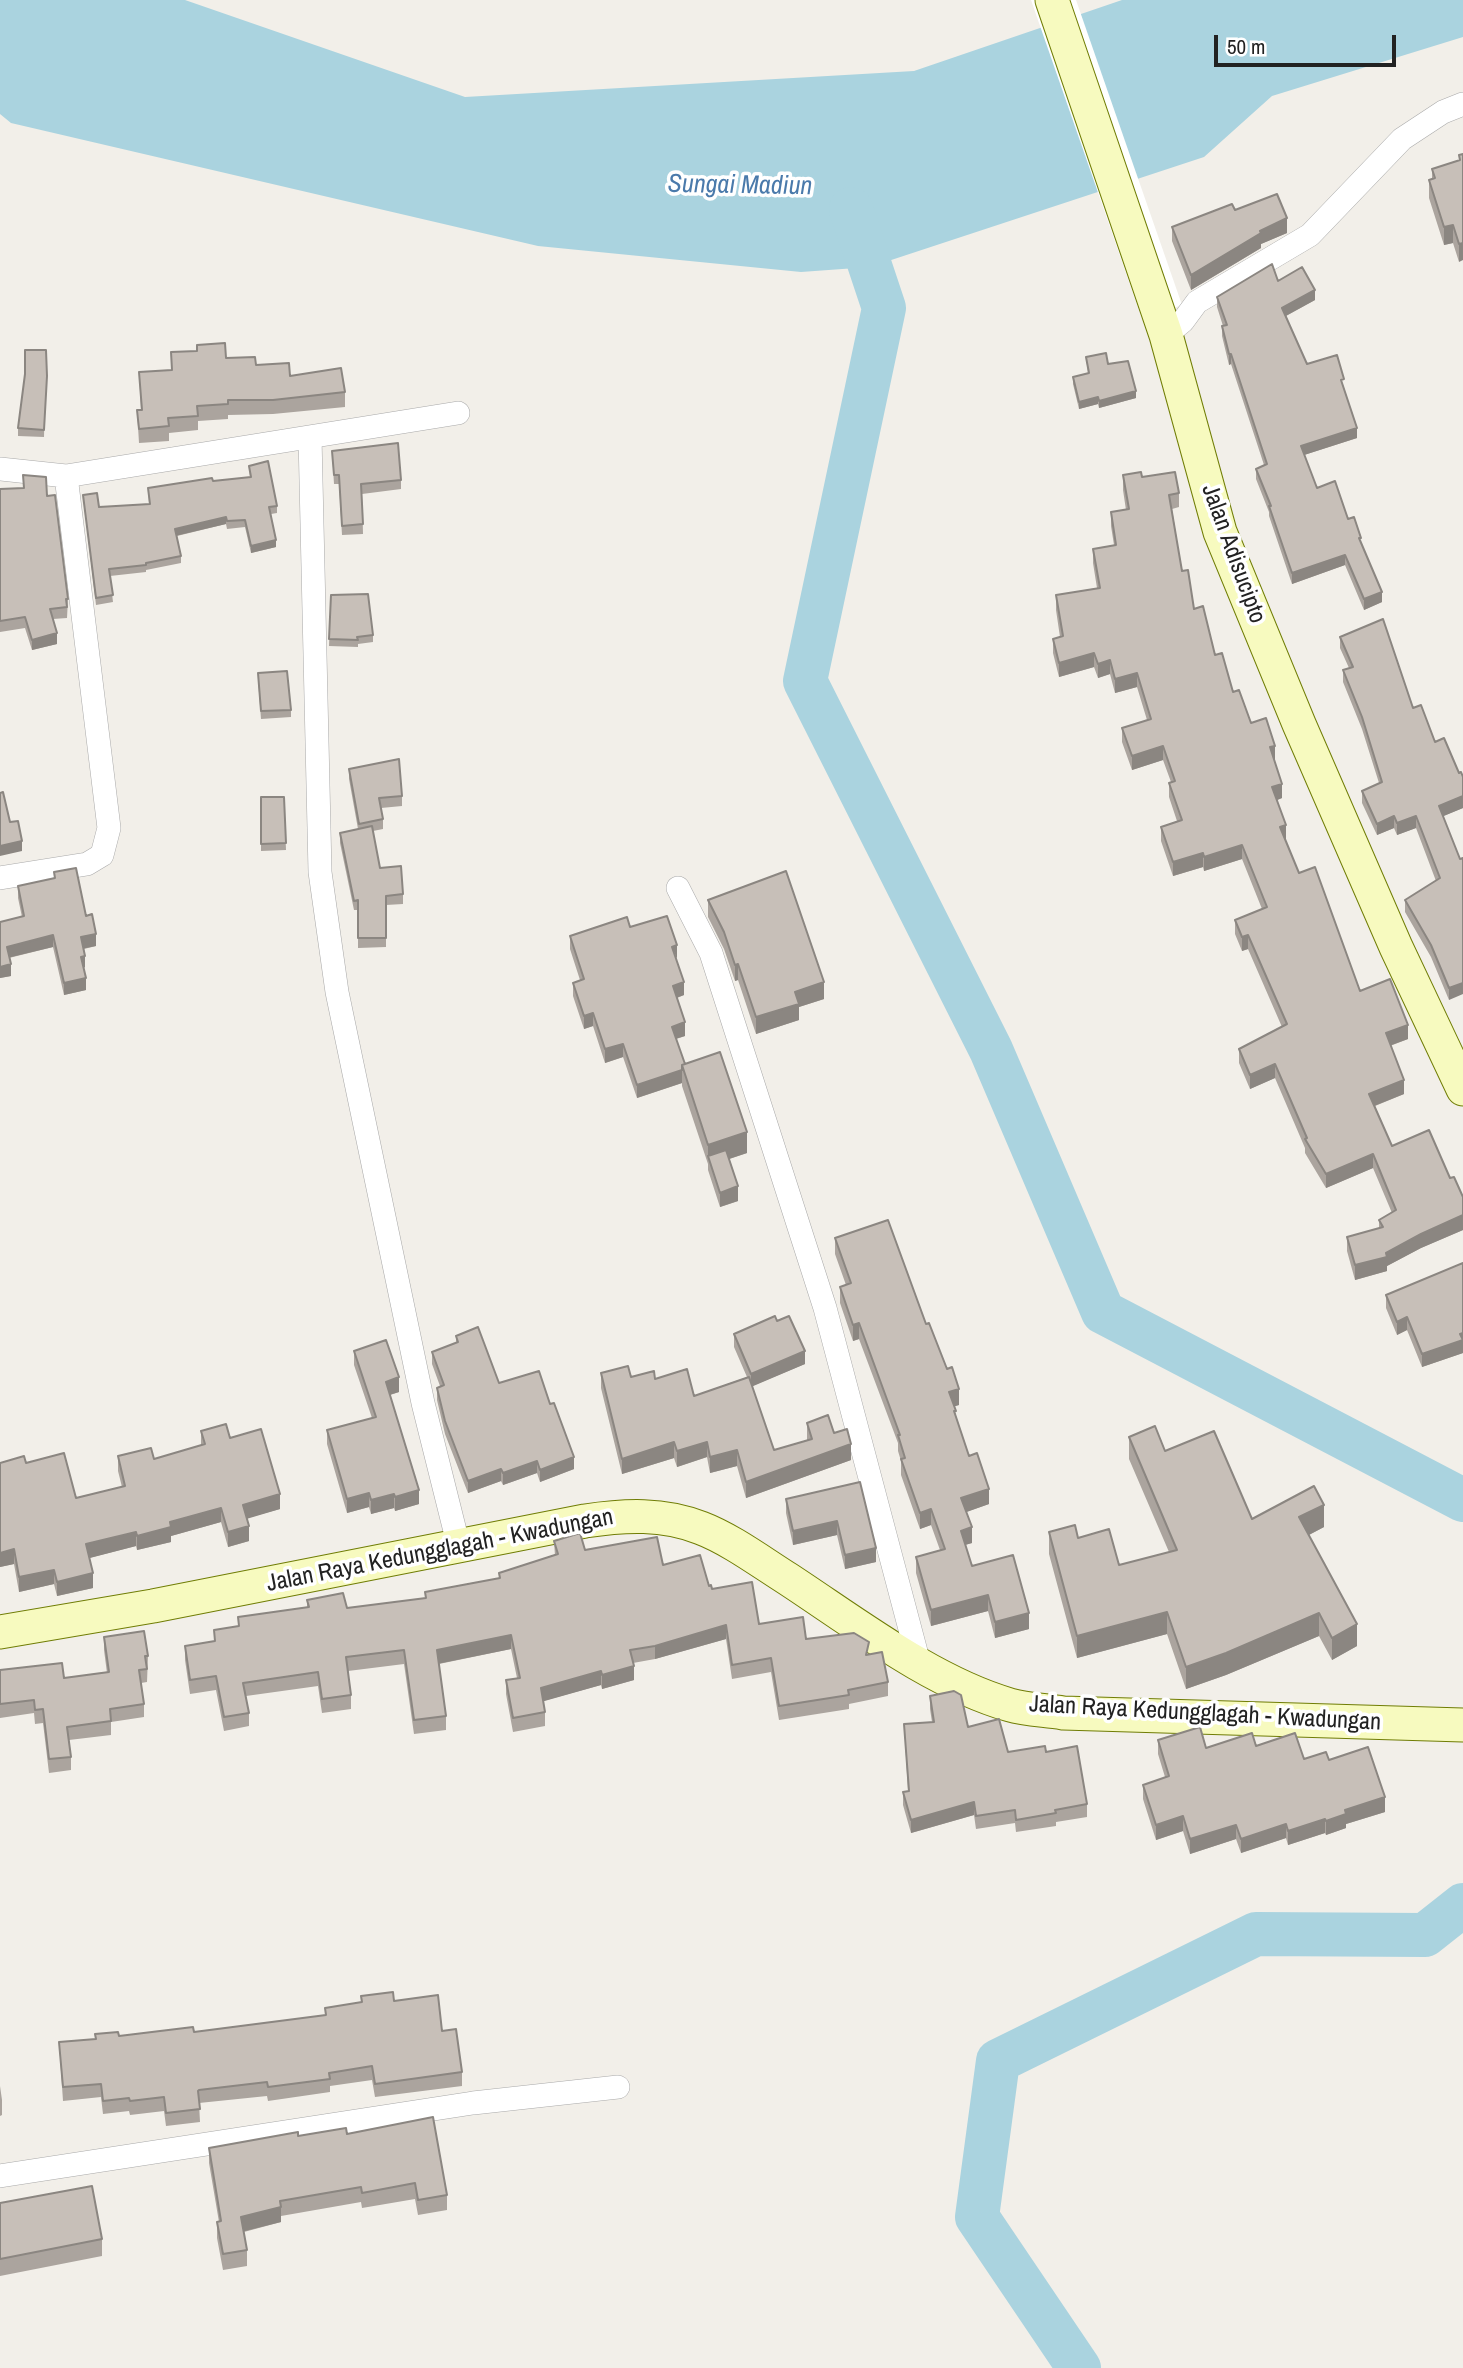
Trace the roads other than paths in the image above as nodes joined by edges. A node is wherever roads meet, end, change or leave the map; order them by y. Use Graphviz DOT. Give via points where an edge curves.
graph roads {
  1 [pos="1052,0"];
  2 [pos="1463,104"];
  3 [pos="1163,327"];
  4 [pos="458,413"];
  5 [pos="310,437"];
  6 [pos="0,469"];
  7 [pos="66,476"];
  8 [pos="0,878"];
  9 [pos="678,888"];
  10 [pos="1463,1089"];
  11 [pos="459,1548"];
  12 [pos="0,1632"];
  13 [pos="919,1663"];
  14 [pos="1463,1725"];
  15 [pos="618,2087"];
  16 [pos="0,2176"];
  1 -- 3 [label="main road, Jalan Adisucipto"];
  2 -- 3 [label="street" via="1402,139 1310,235 1210,293 1183,321"];
  3 -- 10 [label="main road, Jalan Adisucipto" via="1220,532 1396,947"];
  4 -- 5 [label="street"];
  5 -- 7 [label="street"];
  5 -- 11 [label="street" via="320,872 340,1006 423,1403"];
  6 -- 7 [label="street"];
  7 -- 8 [label="street" via="109,828 102,855 87,864"];
  9 -- 13 [label="street" via="711,953 825,1308"];
  11 -- 12 [label="main road, Jalan Raya Kedungglagah - Kwadungan"];
  11 -- 13 [label="main road, Jalan Raya Kedungglagah - Kwadungan" via="622,1515 657,1516 701,1528 747,1553"];
  13 -- 14 [label="main road, Jalan Raya Kedungglagah - Kwadungan" via="1011,1705 1063,1713"];
  15 -- 16 [label="street" via="473,2103"];
}
